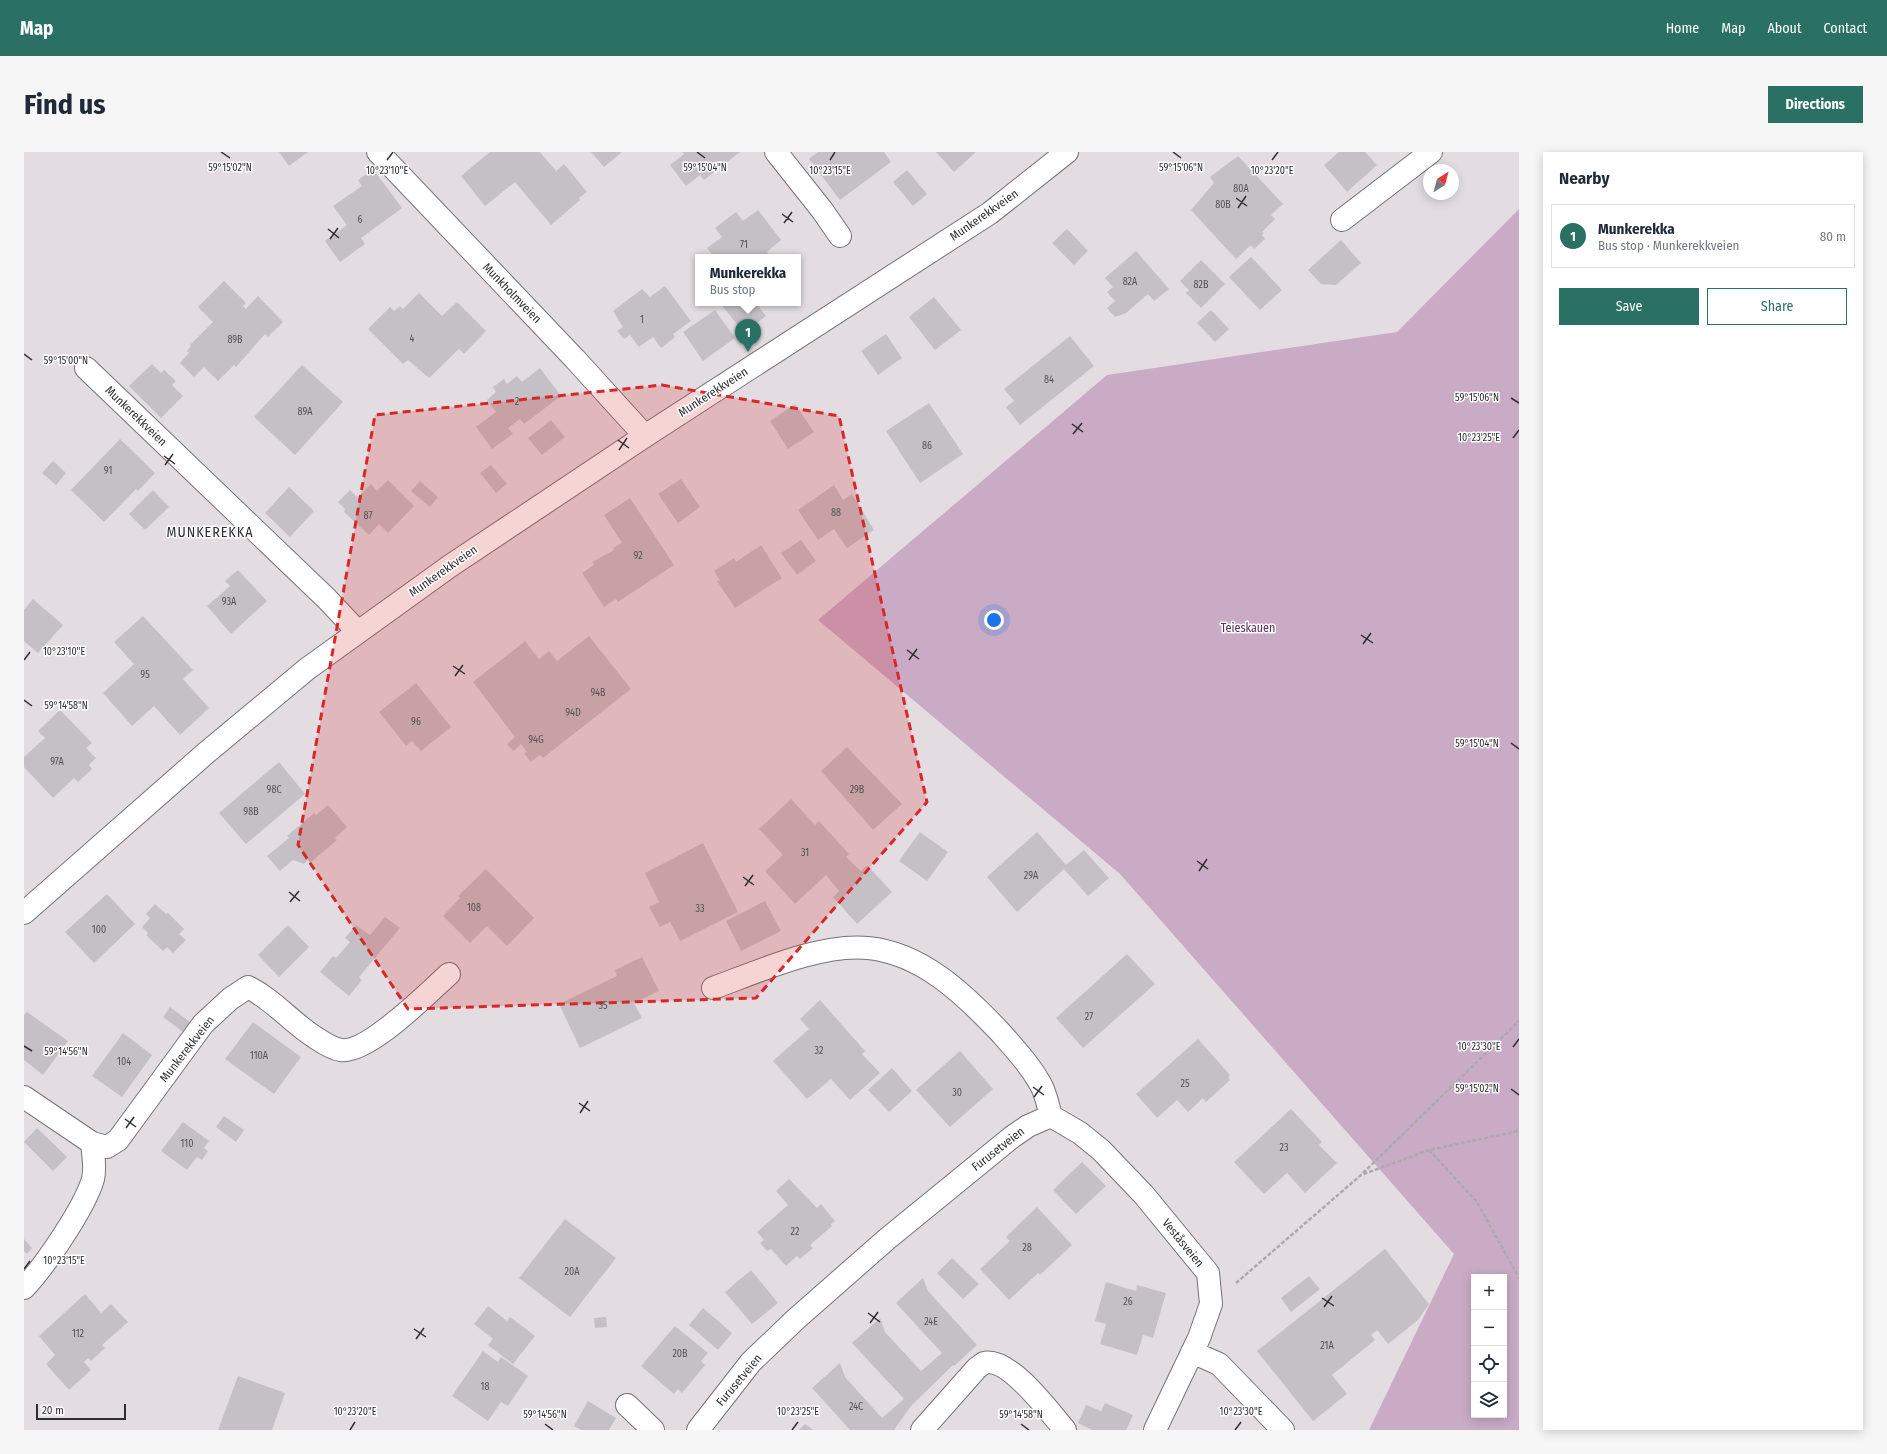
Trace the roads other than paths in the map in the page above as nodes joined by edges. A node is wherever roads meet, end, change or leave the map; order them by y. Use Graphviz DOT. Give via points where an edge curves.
graph roads {
  1 [pos="378,152"];
  2 [pos="776,152"];
  3 [pos="1067,152"];
  4 [pos="1431,152"];
  5 [pos="1342,220"];
  6 [pos="840,236"];
  7 [pos="86,368"];
  8 [pos="645,436"];
  9 [pos="358,632"];
  10 [pos="24,913"];
  11 [pos="449,974"];
  12 [pos="713,988"];
  13 [pos="24,1096"];
  14 [pos="1051,1116"];
  15 [pos="92,1143"];
  16 [pos="24,1288"];
  17 [pos="1192,1352"];
  18 [pos="627,1405"];
  19 [pos="653,1430"];
  20 [pos="698,1430"];
  21 [pos="922,1430"];
  22 [pos="1065,1430"];
  23 [pos="1155,1430"];
  24 [pos="1282,1430"];
  1 -- 8 [label="street, Munkholmveien"];
  2 -- 6 [label="street"];
  3 -- 8 [label="street, Munkerekkveien" via="990,213"];
  4 -- 5 [label="street"];
  7 -- 9 [label="street, Munkerekkveien" via="327,598"];
  8 -- 9 [label="street, Munkerekkveien" via="450,566"];
  9 -- 10 [label="street, Munkerekkveien" via="307,669 206,753"];
  11 -- 15 [label="street, Munkerekkveien" via="382,1033 360,1046 342,1050 316,1038 248,987 230,999 204,1024 118,1140 107,1147"];
  12 -- 14 [label="street" via="792,959 832,950 868,948 906,958 939,976 978,1008 1025,1059 1042,1086"];
  13 -- 15 [label="street, Munkerekkveien"];
  14 -- 17 [label="street, Veståsveien" via="1080,1132 1144,1195 1208,1273 1211,1304"];
  14 -- 20 [label="street, Furusetveien" via="1028,1126 1012,1137 887,1239 751,1362"];
  15 -- 16 [label="street" via="95,1165 92,1180 83,1200 60,1241"];
  17 -- 23 [label="street, Veståsveien"];
  17 -- 24 [label="street" via="1218,1364"];
  18 -- 19 [label="street"];
  21 -- 22 [label="street" via="977,1368 984,1363 992,1363 1014,1374"];
}
